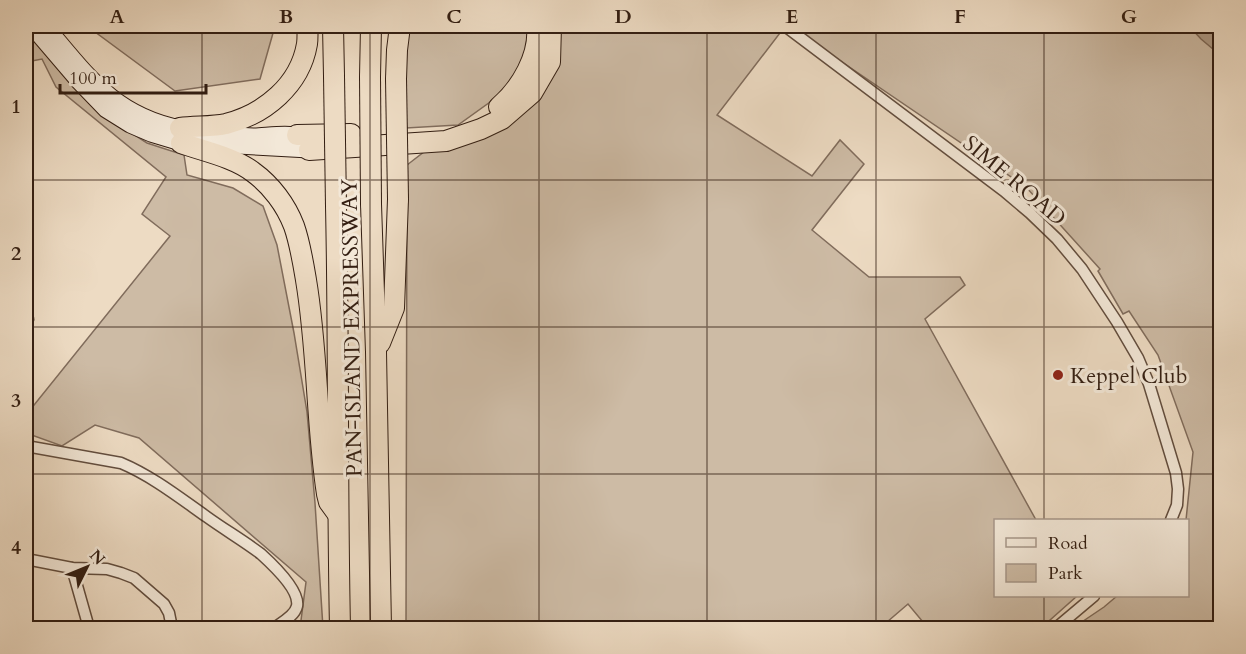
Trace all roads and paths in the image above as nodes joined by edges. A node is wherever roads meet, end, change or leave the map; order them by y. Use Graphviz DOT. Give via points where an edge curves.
graph roads {
  1 [pos="31,26"];
  2 [pos="46,26"];
  3 [pos="308,26"];
  4 [pos="333,26"];
  5 [pos="371,26"];
  6 [pos="400,26"];
  7 [pos="537,26"];
  8 [pos="551,26"];
  9 [pos="785,26"];
  10 [pos="180,136"];
  11 [pos="303,142"];
  12 [pos="376,352"];
  13 [pos="26,446"];
  14 [pos="337,513"];
  15 [pos="1171,519"];
  16 [pos="26,559"];
  17 [pos="72,568"];
  18 [pos="1093,597"];
  19 [pos="89,628"];
  20 [pos="172,628"];
  21 [pos="273,628"];
  22 [pos="340,628"];
  23 [pos="381,628"];
  24 [pos="1056,628"];
  1 -- 10 [label="main road" via="106,110 152,134"];
  2 -- 10 [label="main road" via="112,98"];
  3 -- 10 [label="highway" via="307,45 290,86 249,116"];
  4 -- 14 [label="highway, PAN-ISLAND EXPRESSWAY, bridge"];
  5 -- 12 [label="highway, PAN-ISLAND EXPRESSWAY, bridge"];
  6 -- 12 [label="highway, bridge" via="394,308"];
  7 -- 11 [label="highway" via="536,48 520,84 494,112 476,124 461,130"];
  8 -- 11 [label="highway" via="550,62 532,93 502,119 481,129 446,141"];
  9 -- 15 [label="street, SIME ROAD" via="1004,191 1082,269 1132,347 1149,384 1176,473 1177,505"];
  10 -- 11 [label="main road" via="254,136"];
  10 -- 14 [label="highway" via="251,170 277,196 294,226 310,306 326,487"];
  12 -- 23 [label="highway, PAN-ISLAND EXPRESSWAY"];
  13 -- 21 [label="street" via="130,467 262,555 288,582 296,598 297,606 290,616"];
  14 -- 22 [label="highway, PAN-ISLAND EXPRESSWAY"];
  16 -- 17 [label="street"];
  17 -- 19 [label="street"];
  17 -- 20 [label="street" via="107,569 134,578 164,604"];
  18 -- 24 [label="street"];
}
